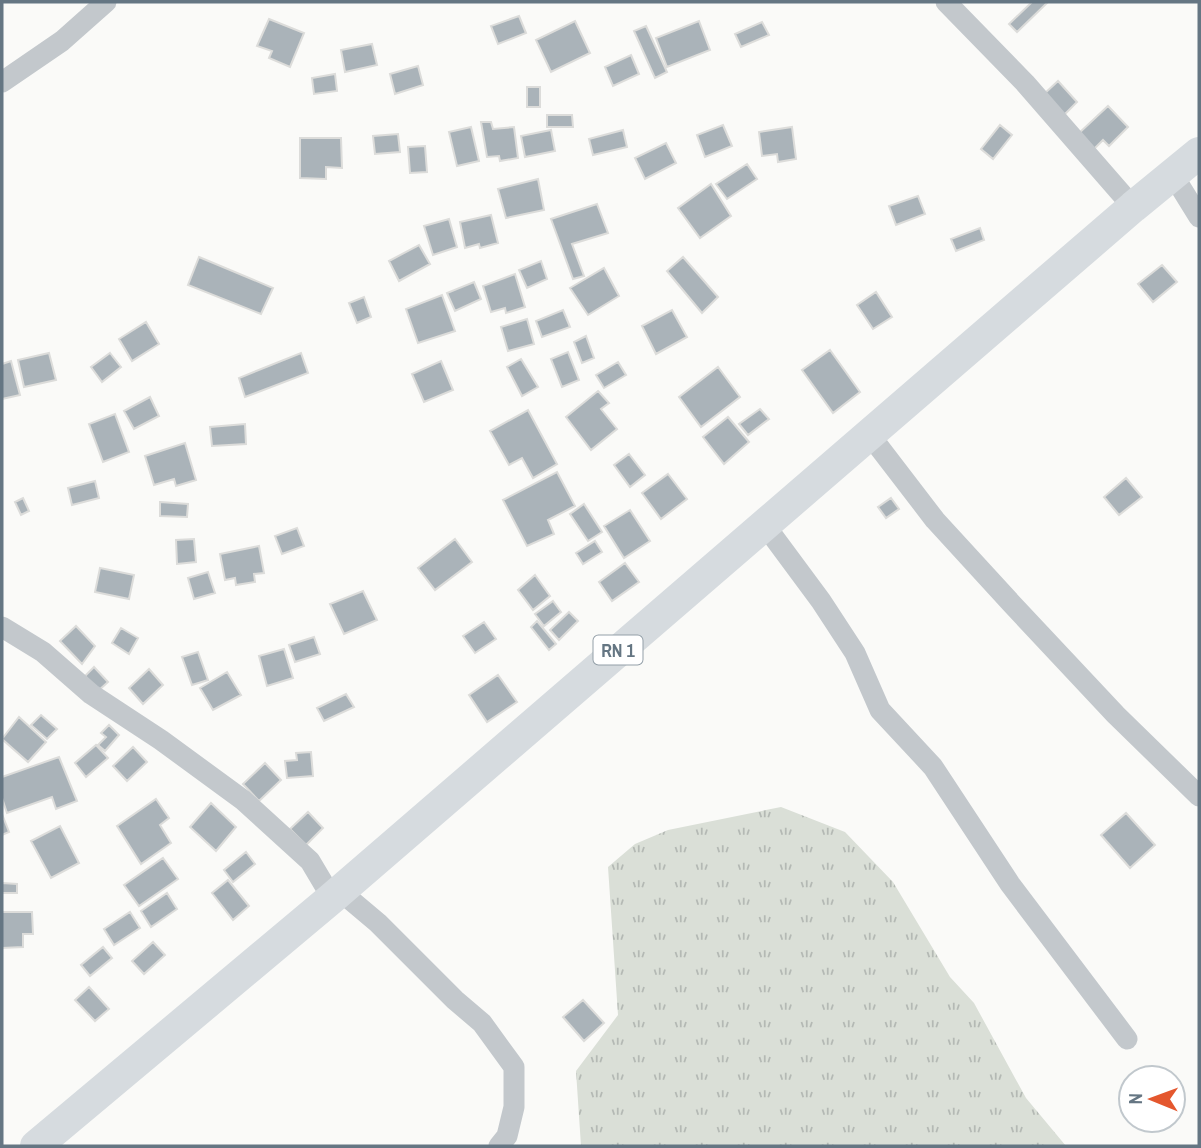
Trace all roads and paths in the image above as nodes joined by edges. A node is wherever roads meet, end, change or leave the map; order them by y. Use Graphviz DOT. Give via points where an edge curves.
graph roads {
  1 [pos="106,2"];
  2 [pos="946,2"];
  3 [pos="2,82"];
  4 [pos="1199,153"];
  5 [pos="1172,175"];
  6 [pos="1133,206"];
  7 [pos="1199,217"];
  8 [pos="869,434"];
  9 [pos="764,524"];
  10 [pos="2,627"];
  11 [pos="1199,796"];
  12 [pos="336,894"];
  13 [pos="1127,1039"];
  14 [pos="36,1146"];
  15 [pos="499,1146"];
  1 -- 3 [label="street" via="62,41"];
  2 -- 6 [label="street" via="1025,83"];
  4 -- 5 [label="main road, RN 1"];
  5 -- 6 [label="main road, RN 1"];
  5 -- 7 [label="street"];
  6 -- 8 [label="main road, RN 1"];
  8 -- 9 [label="main road, RN 1"];
  8 -- 11 [label="street" via="935,520 1116,715"];
  9 -- 12 [label="main road, RN 1"];
  9 -- 13 [label="street" via="855,653 880,710 933,768 1010,884"];
  10 -- 12 [label="street" via="43,652 90,694 243,800 310,861"];
  12 -- 14 [label="main road, RN 1"];
  12 -- 15 [label="street" via="378,923 482,1023 514,1067 508,1136"];
}
